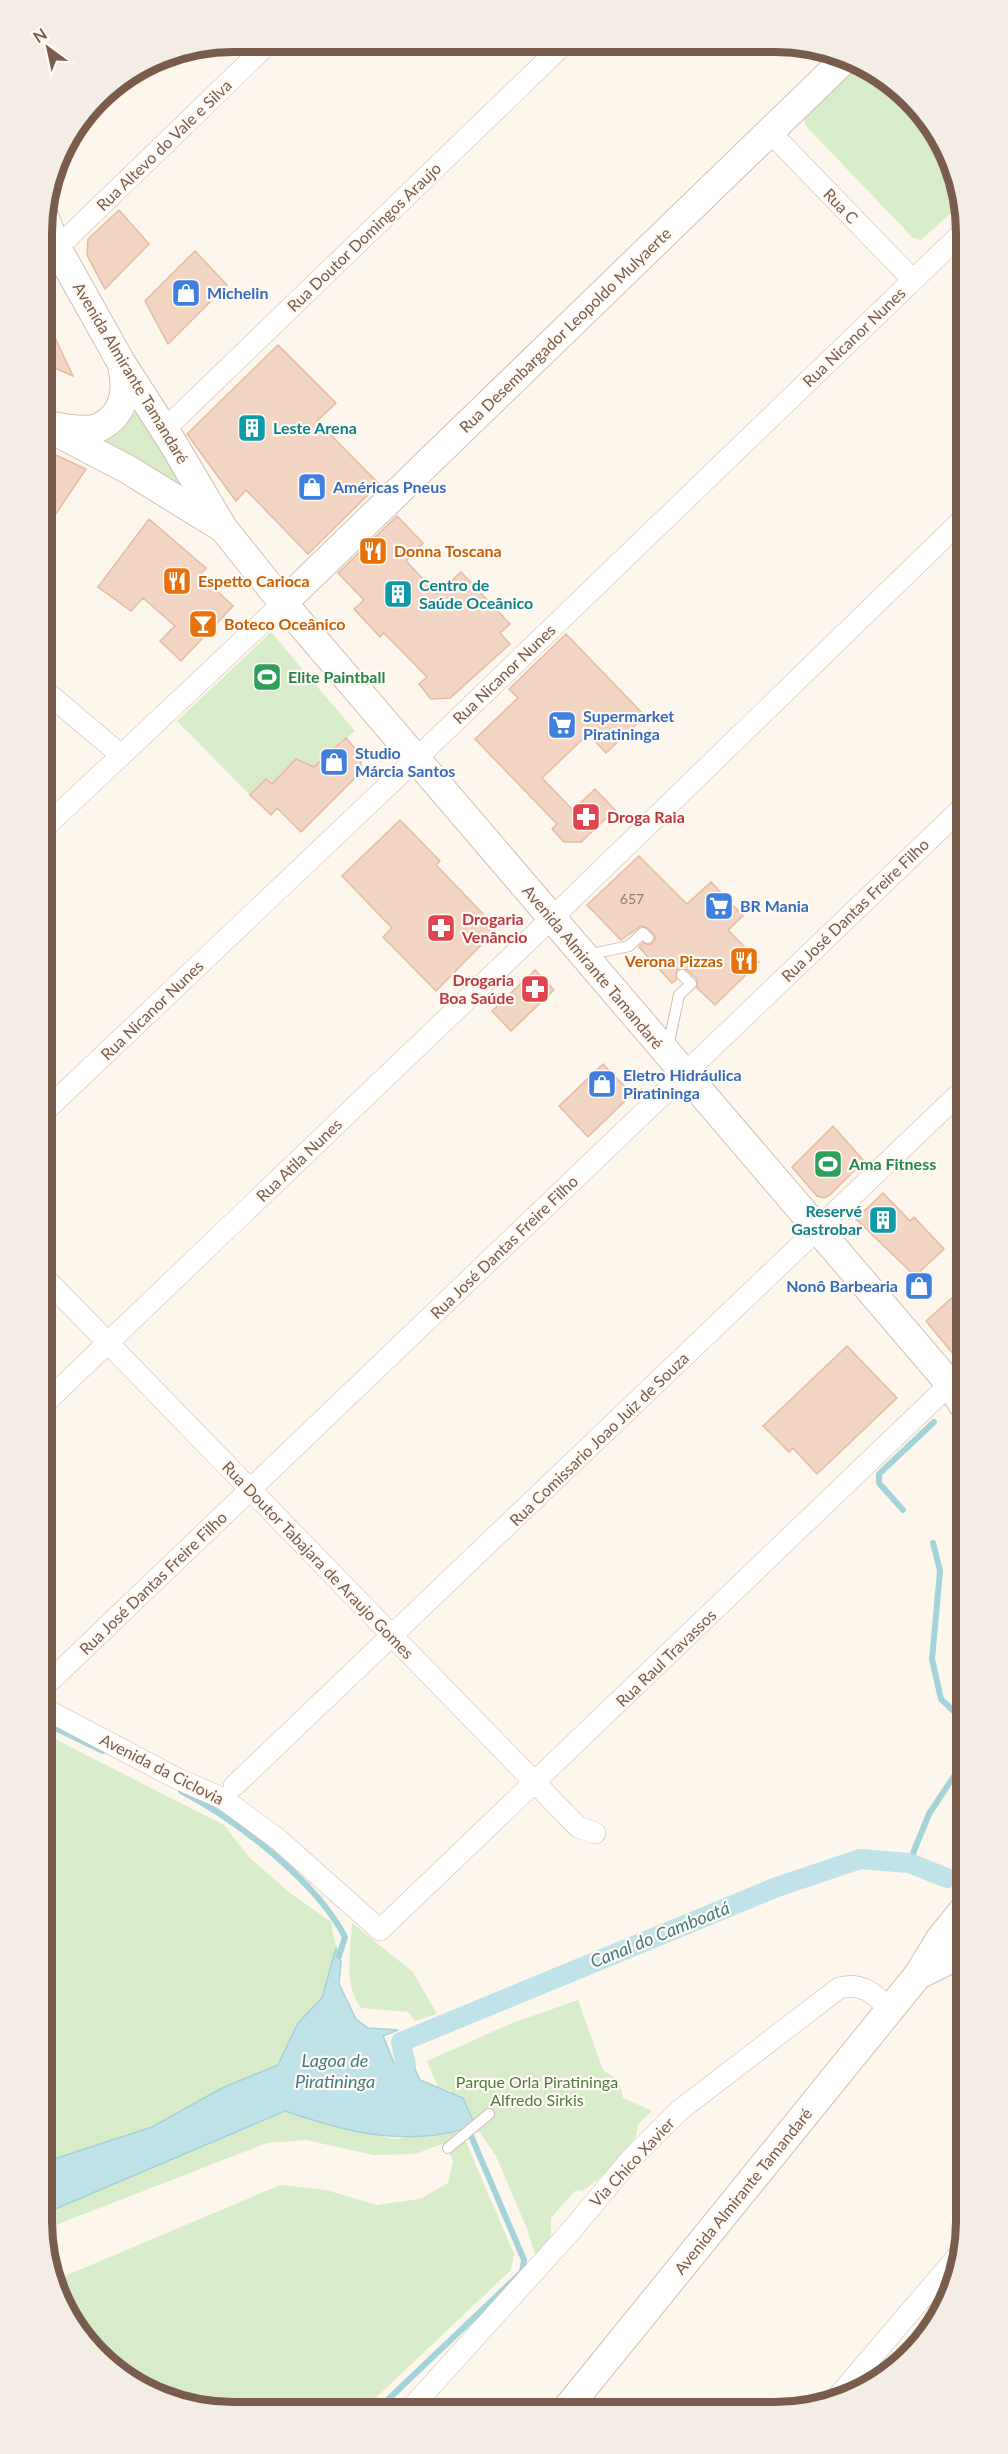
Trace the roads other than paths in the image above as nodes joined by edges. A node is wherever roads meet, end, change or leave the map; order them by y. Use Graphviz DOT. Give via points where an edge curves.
graph roads {
  1 [pos="555,52"];
  2 [pos="259,53"];
  3 [pos="839,65"];
  4 [pos="770,132"];
  5 [pos="53,238"];
  6 [pos="956,239"];
  7 [pos="57,248"];
  8 [pos="913,280"];
  9 [pos="122,364"];
  10 [pos="53,426"];
  11 [pos="53,430"];
  12 [pos="164,430"];
  13 [pos="956,526"];
  14 [pos="223,528"];
  15 [pos="283,603"];
  16 [pos="53,697"];
  17 [pos="121,755"];
  18 [pos="416,759"];
  19 [pos="956,814"];
  20 [pos="53,820"];
  21 [pos="552,918"];
  22 [pos="648,938"];
  23 [pos="584,956"];
  24 [pos="682,975"];
  25 [pos="675,1064"];
  26 [pos="956,1097"];
  27 [pos="53,1104"];
  28 [pos="819,1230"];
  29 [pos="52,1286"];
  30 [pos="107,1343"];
  31 [pos="955,1395"];
  32 [pos="52,1396"];
  33 [pos="955,1402"];
  34 [pos="250,1490"];
  35 [pos="392,1636"];
  36 [pos="52,1679"];
  37 [pos="52,1713"];
  38 [pos="536,1783"];
  39 [pos="234,1786"];
  40 [pos="595,1833"];
  41 [pos="955,1920"];
  42 [pos="381,1930"];
  43 [pos="954,1957"];
  44 [pos="918,1975"];
  45 [pos="890,2009"];
  46 [pos="489,2114"];
  47 [pos="448,2148"];
  48 [pos="949,2266"];
  49 [pos="846,2387"];
  50 [pos="416,2402"];
  51 [pos="572,2402"];
  1 -- 12 [label="street, Rua Doutor Domingos Araujo"];
  2 -- 7 [label="street, Rua Altevo do Vale e Silva"];
  3 -- 4 [label="street, Rua Desembargador Leopoldo Mulyaerte"];
  4 -- 8 [label="street, Rua C"];
  4 -- 15 [label="street, Rua Desembargador Leopoldo Mulyaerte"];
  5 -- 7 [label="street, Avenida Almirante Tamandaré"];
  6 -- 8 [label="street, Rua Nicanor Nunes"];
  7 -- 9 [label="street, Avenida Almirante Tamandaré"];
  8 -- 18 [label="street, Rua Nicanor Nunes"];
  9 -- 10 [label="street" via="125,399 116,413 99,428"];
  9 -- 12 [label="street, Avenida Almirante Tamandaré"];
  11 -- 14 [label="street, Avenida Almirante Tamandaré" via="127,469"];
  12 -- 14 [label="street, Avenida Almirante Tamandaré"];
  13 -- 21 [label="street"];
  14 -- 15 [label="street, Avenida Almirante Tamandaré"];
  15 -- 17 [label="street"];
  15 -- 18 [label="street, Avenida Almirante Tamandaré"];
  16 -- 17 [label="street"];
  17 -- 20 [label="street"];
  18 -- 21 [label="street, Avenida Almirante Tamandaré"];
  18 -- 27 [label="street, Rua Nicanor Nunes"];
  19 -- 25 [label="street, Rua José Dantas Freire Filho"];
  21 -- 23 [label="street, Avenida Almirante Tamandaré"];
  21 -- 30 [label="street, Rua Atila Nunes"];
  22 -- 23 [label="lane" via="643,933 629,946"];
  23 -- 25 [label="street, Avenida Almirante Tamandaré"];
  24 -- 25 [label="lane" via="691,984 679,995"];
  25 -- 28 [label="street, Avenida Almirante Tamandaré"];
  25 -- 34 [label="street, Rua José Dantas Freire Filho"];
  26 -- 28 [label="street, Rua Comissario Joao Juiz de Souza"];
  28 -- 31 [label="street, Avenida Almirante Tamandaré"];
  28 -- 35 [label="street, Rua Comissario Joao Juiz de Souza"];
  29 -- 30 [label="street, Rua Doutor Tabajara de Araujo Gomes"];
  30 -- 32 [label="street, Rua Atila Nunes"];
  30 -- 34 [label="street, Rua Doutor Tabajara de Araujo Gomes"];
  33 -- 38 [label="street, Rua Raul Travassos"];
  34 -- 35 [label="street, Rua Doutor Tabajara de Araujo Gomes"];
  34 -- 36 [label="street, Rua José Dantas Freire Filho"];
  35 -- 38 [label="street, Rua Doutor Tabajara de Araujo Gomes"];
  35 -- 39 [label="street, Rua Comissario Joao Juiz de Souza"];
  37 -- 42 [label="street, Avenida da Ciclovia" via="222,1798 279,1840"];
  38 -- 40 [label="street, Rua Doutor Tabajara de Araujo Gomes" via="578,1827"];
  38 -- 42 [label="street, Rua Raul Travassos"];
  41 -- 44 [label="street, Avenida Almirante Tamandaré"];
  43 -- 44 [label="street, Avenida Almirante Tamandaré"];
  44 -- 45 [label="street, Avenida Almirante Tamandaré"];
  45 -- 50 [label="street, Via Chico Xavier" via="861,1986 850,1985 829,1993 680,2110 630,2160"];
  45 -- 51 [label="street, Avenida Almirante Tamandaré"];
  46 -- 47 [label="lane"];
  48 -- 49 [label="street"];
}
